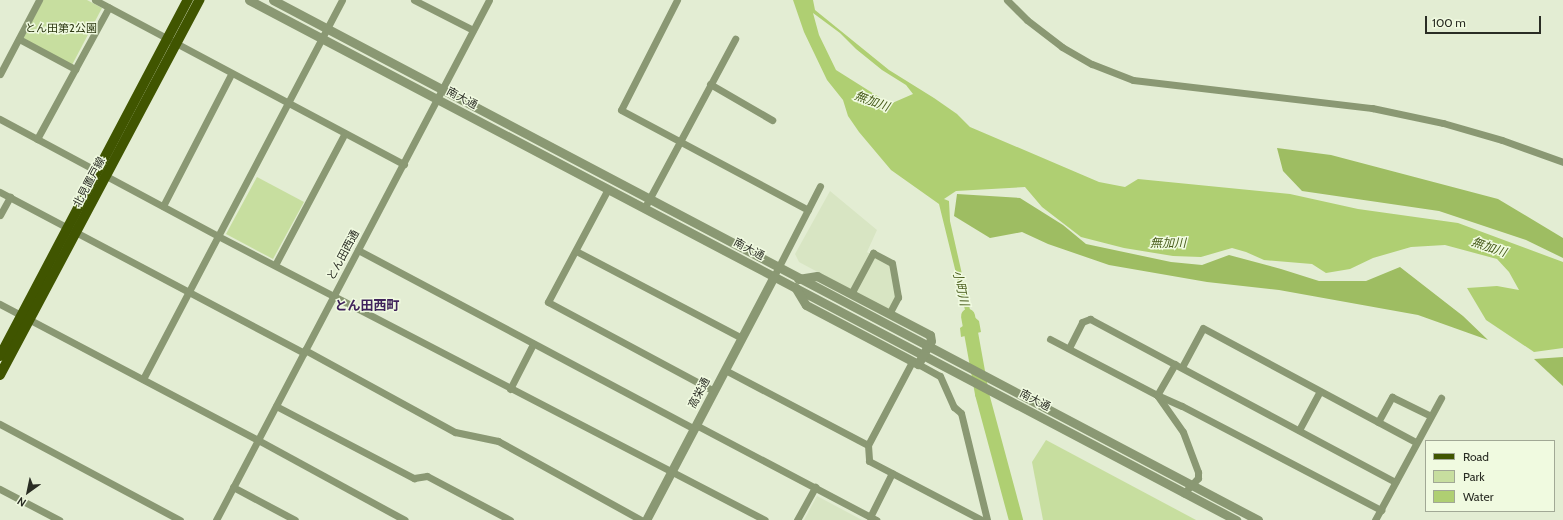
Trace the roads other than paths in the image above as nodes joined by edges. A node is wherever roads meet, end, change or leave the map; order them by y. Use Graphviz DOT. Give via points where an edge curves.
graph roads {
  1 [pos="39,0"];
  2 [pos="94,0"];
  3 [pos="188,0"];
  4 [pos="199,0"];
  5 [pos="250,0"];
  6 [pos="273,0"];
  7 [pos="342,0"];
  8 [pos="415,0"];
  9 [pos="489,0"];
  10 [pos="677,0"];
  11 [pos="1007,0"];
  12 [pos="108,7"];
  13 [pos="327,29"];
  14 [pos="473,30"];
  15 [pos="322,38"];
  16 [pos="18,39"];
  17 [pos="735,39"];
  18 [pos="172,41"];
  19 [pos="75,69"];
  20 [pos="0,74"];
  21 [pos="231,74"];
  22 [pos="710,84"];
  23 [pos="443,90"];
  24 [pos="438,99"];
  25 [pos="288,103"];
  26 [pos="0,119"];
  27 [pos="772,120"];
  28 [pos="345,133"];
  29 [pos="37,139"];
  30 [pos="679,141"];
  31 [pos="1563,162"];
  32 [pos="404,164"];
  33 [pos="102,172"];
  34 [pos="820,186"];
  35 [pos="608,189"];
  36 [pos="0,192"];
  37 [pos="10,197"];
  38 [pos="649,199"];
  39 [pos="163,206"];
  40 [pos="645,207"];
  41 [pos="808,210"];
  42 [pos="0,215"];
  43 [pos="72,230"];
  44 [pos="218,236"];
  45 [pos="358,250"];
  46 [pos="576,251"];
  47 [pos="275,265"];
  48 [pos="776,272"];
  49 [pos="796,283"];
  50 [pos="188,293"];
  51 [pos="851,294"];
  52 [pos="334,296"];
  53 [pos="0,304"];
  54 [pos="889,314"];
  55 [pos="26,317"];
  56 [pos="742,338"];
  57 [pos="1050,339"];
  58 [pos="533,344"];
  59 [pos="1068,348"];
  60 [pos="304,352"];
  61 [pos="0,356"];
  62 [pos="915,363"];
  63 [pos="1174,364"];
  64 [pos="1182,367"];
  65 [pos="725,370"];
  66 [pos="0,375"];
  67 [pos="143,379"];
  68 [pos="510,388"];
  69 [pos="714,391"];
  70 [pos="1320,391"];
  71 [pos="1157,395"];
  72 [pos="1441,398"];
  73 [pos="276,406"];
  74 [pos="1431,416"];
  75 [pos="1378,422"];
  76 [pos="0,424"];
  77 [pos="695,427"];
  78 [pos="1299,430"];
  79 [pos="258,440"];
  80 [pos="1416,442"];
  81 [pos="868,445"];
  82 [pos="1111,448"];
  83 [pos="672,472"];
  84 [pos="892,473"];
  85 [pos="1395,482"];
  86 [pos="1190,485"];
  87 [pos="233,487"];
  88 [pos="815,487"];
  89 [pos="0,489"];
  90 [pos="1184,493"];
  91 [pos="1380,510"];
  92 [pos="873,518"];
  93 [pos="58,520"];
  94 [pos="180,520"];
  95 [pos="216,520"];
  96 [pos="295,520"];
  97 [pos="405,520"];
  98 [pos="510,520"];
  99 [pos="641,520"];
  100 [pos="646,520"];
  101 [pos="765,520"];
  102 [pos="797,520"];
  103 [pos="982,520"];
  104 [pos="987,520"];
  105 [pos="1236,520"];
  106 [pos="1258,520"];
  107 [pos="1375,520"];
  1 -- 16 [label="street"];
  2 -- 12 [label="street"];
  3 -- 18 [label="main road, 北見置戸線"];
  4 -- 18 [label="main road, 北見置戸線"];
  5 -- 15 [label="street, 南大通"];
  6 -- 13 [label="street, 南大通"];
  7 -- 13 [label="street"];
  8 -- 14 [label="street"];
  9 -- 14 [label="street, とん田西通"];
  10 -- 30 [label="street" via="621,110"];
  11 -- 31 [label="street" via="1027,20 1062,47 1092,64 1133,80 1372,108 1444,123"];
  12 -- 18 [label="street"];
  12 -- 19 [label="street"];
  13 -- 15 [label="street"];
  13 -- 23 [label="street, 南大通"];
  14 -- 23 [label="street, とん田西通"];
  15 -- 24 [label="street, 南大通"];
  15 -- 25 [label="street"];
  16 -- 19 [label="street"];
  16 -- 20 [label="street"];
  17 -- 22 [label="street"];
  18 -- 21 [label="street"];
  18 -- 33 [label="main road, 北見置戸線"];
  19 -- 29 [label="street"];
  21 -- 25 [label="street"];
  21 -- 39 [label="street"];
  22 -- 27 [label="street"];
  22 -- 30 [label="street"];
  23 -- 24 [label="street, とん田西通"];
  23 -- 38 [label="street, 南大通"];
  24 -- 32 [label="street, とん田西通"];
  24 -- 35 [label="street, 南大通"];
  25 -- 28 [label="street"];
  25 -- 44 [label="street"];
  26 -- 29 [label="street"];
  28 -- 32 [label="street"];
  28 -- 47 [label="street"];
  29 -- 33 [label="street"];
  30 -- 38 [label="street"];
  30 -- 41 [label="street"];
  32 -- 45 [label="street, とん田西通"];
  33 -- 39 [label="street"];
  33 -- 43 [label="main road, 北見置戸線"];
  34 -- 41 [label="street"];
  35 -- 40 [label="street, 南大通"];
  35 -- 46 [label="street"];
  36 -- 37 [label="street"];
  37 -- 42 [label="street"];
  37 -- 43 [label="street"];
  38 -- 40 [label="street"];
  38 -- 48 [label="street, 南大通"];
  39 -- 44 [label="street"];
  40 -- 48 [label="street, 南大通"];
  41 -- 48 [label="street"];
  43 -- 50 [label="street"];
  43 -- 55 [label="main road, 北見置戸線"];
  44 -- 47 [label="street"];
  44 -- 50 [label="street"];
  45 -- 52 [label="street, とん田西通"];
  45 -- 58 [label="street"];
  46 -- 56 [label="street"];
  46 -- 69 [label="street" via="548,302"];
  47 -- 52 [label="street"];
  48 -- 49 [label="street, 南大通"];
  48 -- 56 [label="street, 高栄通"];
  49 -- 51 [label="street" via="817,276"];
  49 -- 62 [label="street" via="806,305"];
  49 -- 82 [label="street, 南大通"];
  50 -- 60 [label="street"];
  50 -- 67 [label="street"];
  51 -- 54 [label="street"];
  51 -- 54 [label="street" via="873,252 892,262 898,297"];
  52 -- 60 [label="street, とん田西通"];
  52 -- 68 [label="street"];
  53 -- 55 [label="street"];
  54 -- 62 [label="street" via="930,335 931,341"];
  55 -- 61 [label="main road, 北見置戸線"];
  55 -- 66 [label="main road, 北見置戸線"];
  55 -- 67 [label="street"];
  56 -- 65 [label="street, 高栄通"];
  57 -- 59 [label="street"];
  58 -- 68 [label="street"];
  58 -- 77 [label="street"];
  59 -- 63 [label="street" via="1082,322 1090,319"];
  59 -- 71 [label="street"];
  60 -- 73 [label="street, とん田西通"];
  60 -- 99 [label="street" via="455,432 498,441"];
  62 -- 81 [label="street"];
  62 -- 104 [label="street" via="940,376 954,408 961,413"];
  63 -- 64 [label="street"];
  63 -- 71 [label="street"];
  64 -- 70 [label="street" via="1202,328"];
  64 -- 78 [label="street"];
  65 -- 69 [label="street, 高栄通"];
  65 -- 81 [label="street"];
  67 -- 79 [label="street"];
  68 -- 83 [label="street"];
  69 -- 77 [label="street, 高栄通"];
  70 -- 75 [label="street"];
  70 -- 78 [label="street"];
  71 -- 86 [label="street" via="1184,432 1198,478"];
  71 -- 91 [label="street"];
  72 -- 74 [label="street"];
  73 -- 79 [label="street, とん田西通"];
  73 -- 98 [label="street" via="414,478 427,476"];
  74 -- 75 [label="street" via="1392,397"];
  74 -- 80 [label="street"];
  75 -- 80 [label="street"];
  76 -- 94 [label="street"];
  77 -- 83 [label="street, 高栄通"];
  77 -- 88 [label="street"];
  78 -- 85 [label="street"];
  79 -- 87 [label="street, とん田西通"];
  79 -- 97 [label="street"];
  80 -- 85 [label="street"];
  81 -- 84 [label="street" via="869,461"];
  82 -- 86 [label="street, 南大通"];
  82 -- 90 [label="street, 南大通"];
  83 -- 100 [label="street, 高栄通"];
  83 -- 101 [label="street"];
  84 -- 92 [label="street"];
  84 -- 103 [label="street"];
  85 -- 91 [label="street"];
  86 -- 90 [label="street"];
  86 -- 106 [label="street, 南大通"];
  87 -- 95 [label="street, とん田西通"];
  87 -- 96 [label="street"];
  88 -- 92 [label="street"];
  88 -- 102 [label="street"];
  89 -- 93 [label="street"];
  90 -- 105 [label="street, 南大通"];
  91 -- 107 [label="street"];
}
